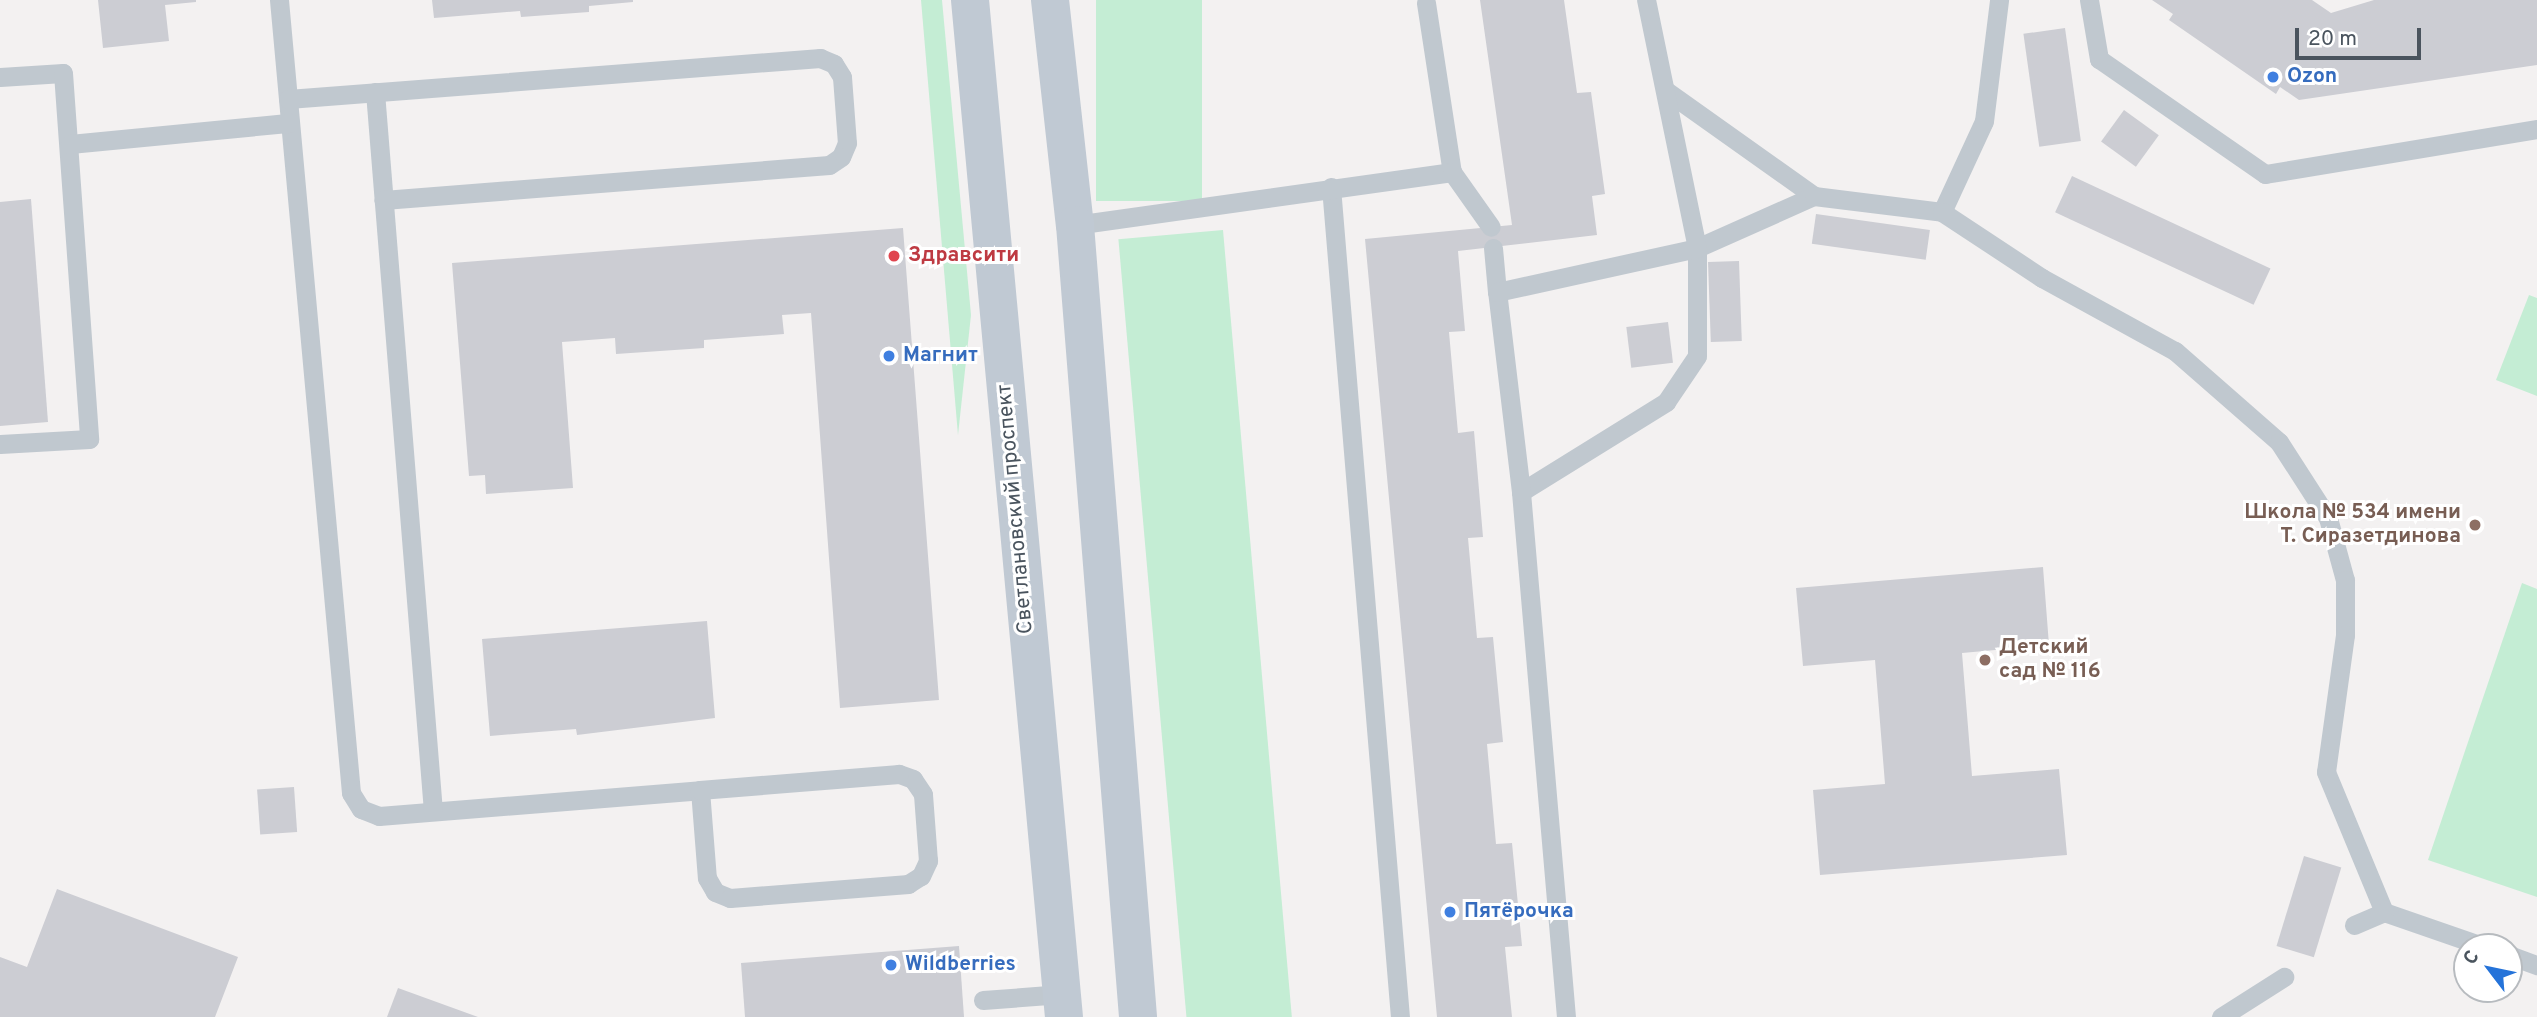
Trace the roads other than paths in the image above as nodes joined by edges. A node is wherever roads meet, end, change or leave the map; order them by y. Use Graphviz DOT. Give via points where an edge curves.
graph roads {
  1 [pos="279,0"];
  2 [pos="971,0"];
  3 [pos="1050,0"];
  4 [pos="1646,0"];
  5 [pos="1999,0"];
  6 [pos="2089,0"];
  7 [pos="1426,3"];
  8 [pos="0,77"];
  9 [pos="1665,90"];
  10 [pos="375,92"];
  11 [pos="288,99"];
  12 [pos="290,123"];
  13 [pos="2537,129"];
  14 [pos="70,144"];
  15 [pos="1452,172"];
  16 [pos="1331,187"];
  17 [pos="1814,196"];
  18 [pos="383,200"];
  19 [pos="1942,212"];
  20 [pos="1075,225"];
  21 [pos="1491,227"];
  22 [pos="1493,248"];
  23 [pos="1697,248"];
  24 [pos="1497,292"];
  25 [pos="0,444"];
  26 [pos="1521,492"];
  27 [pos="700,790"];
  28 [pos="433,811"];
  29 [pos="2384,912"];
  30 [pos="2354,925"];
  31 [pos="2453,936"];
  32 [pos="2284,977"];
  33 [pos="983,1000"];
  34 [pos="1063,1005"];
  35 [pos="1138,1017"];
  36 [pos="1400,1017"];
  37 [pos="1566,1017"];
  38 [pos="2221,1017"];
  1 -- 11 [label="lane"];
  2 -- 34 [label="main road, Светлановский проспект"];
  3 -- 20 [label="main road"];
  4 -- 9 [label="lane"];
  5 -- 19 [label="lane" via="1984,121"];
  6 -- 13 [label="lane" via="2099,59 2265,174"];
  7 -- 15 [label="lane"];
  8 -- 14 [label="lane" via="63,73"];
  9 -- 17 [label="lane"];
  9 -- 23 [label="lane"];
  10 -- 11 [label="lane"];
  10 -- 18 [label="lane"];
  10 -- 18 [label="lane" via="820,58 834,64 842,77 845,116 847,143 841,157 829,166"];
  11 -- 12 [label="lane"];
  12 -- 14 [label="lane"];
  12 -- 28 [label="lane" via="351,793 361,808 379,816"];
  14 -- 25 [label="lane" via="89,439"];
  15 -- 16 [label="lane"];
  15 -- 21 [label="lane"];
  16 -- 20 [label="lane" via="1248,204"];
  16 -- 36 [label="lane"];
  17 -- 19 [label="lane"];
  17 -- 23 [label="lane"];
  18 -- 28 [label="lane"];
  19 -- 29 [label="lane" via="2042,278 2175,351 2278,442 2328,518 2345,580 2345,635 2326,772"];
  20 -- 35 [label="main road"];
  22 -- 24 [label="lane"];
  23 -- 24 [label="lane"];
  23 -- 26 [label="lane" via="1697,356 1665,402"];
  24 -- 26 [label="lane"];
  26 -- 37 [label="lane"];
  27 -- 27 [label="lane" via="707,878 715,892 730,898 908,884 921,876 928,861 923,794 914,779 899,774"];
  27 -- 28 [label="lane"];
  29 -- 30 [label="lane"];
  29 -- 31 [label="lane"];
  32 -- 38 [label="lane"];
  33 -- 34 [label="lane"];
}
